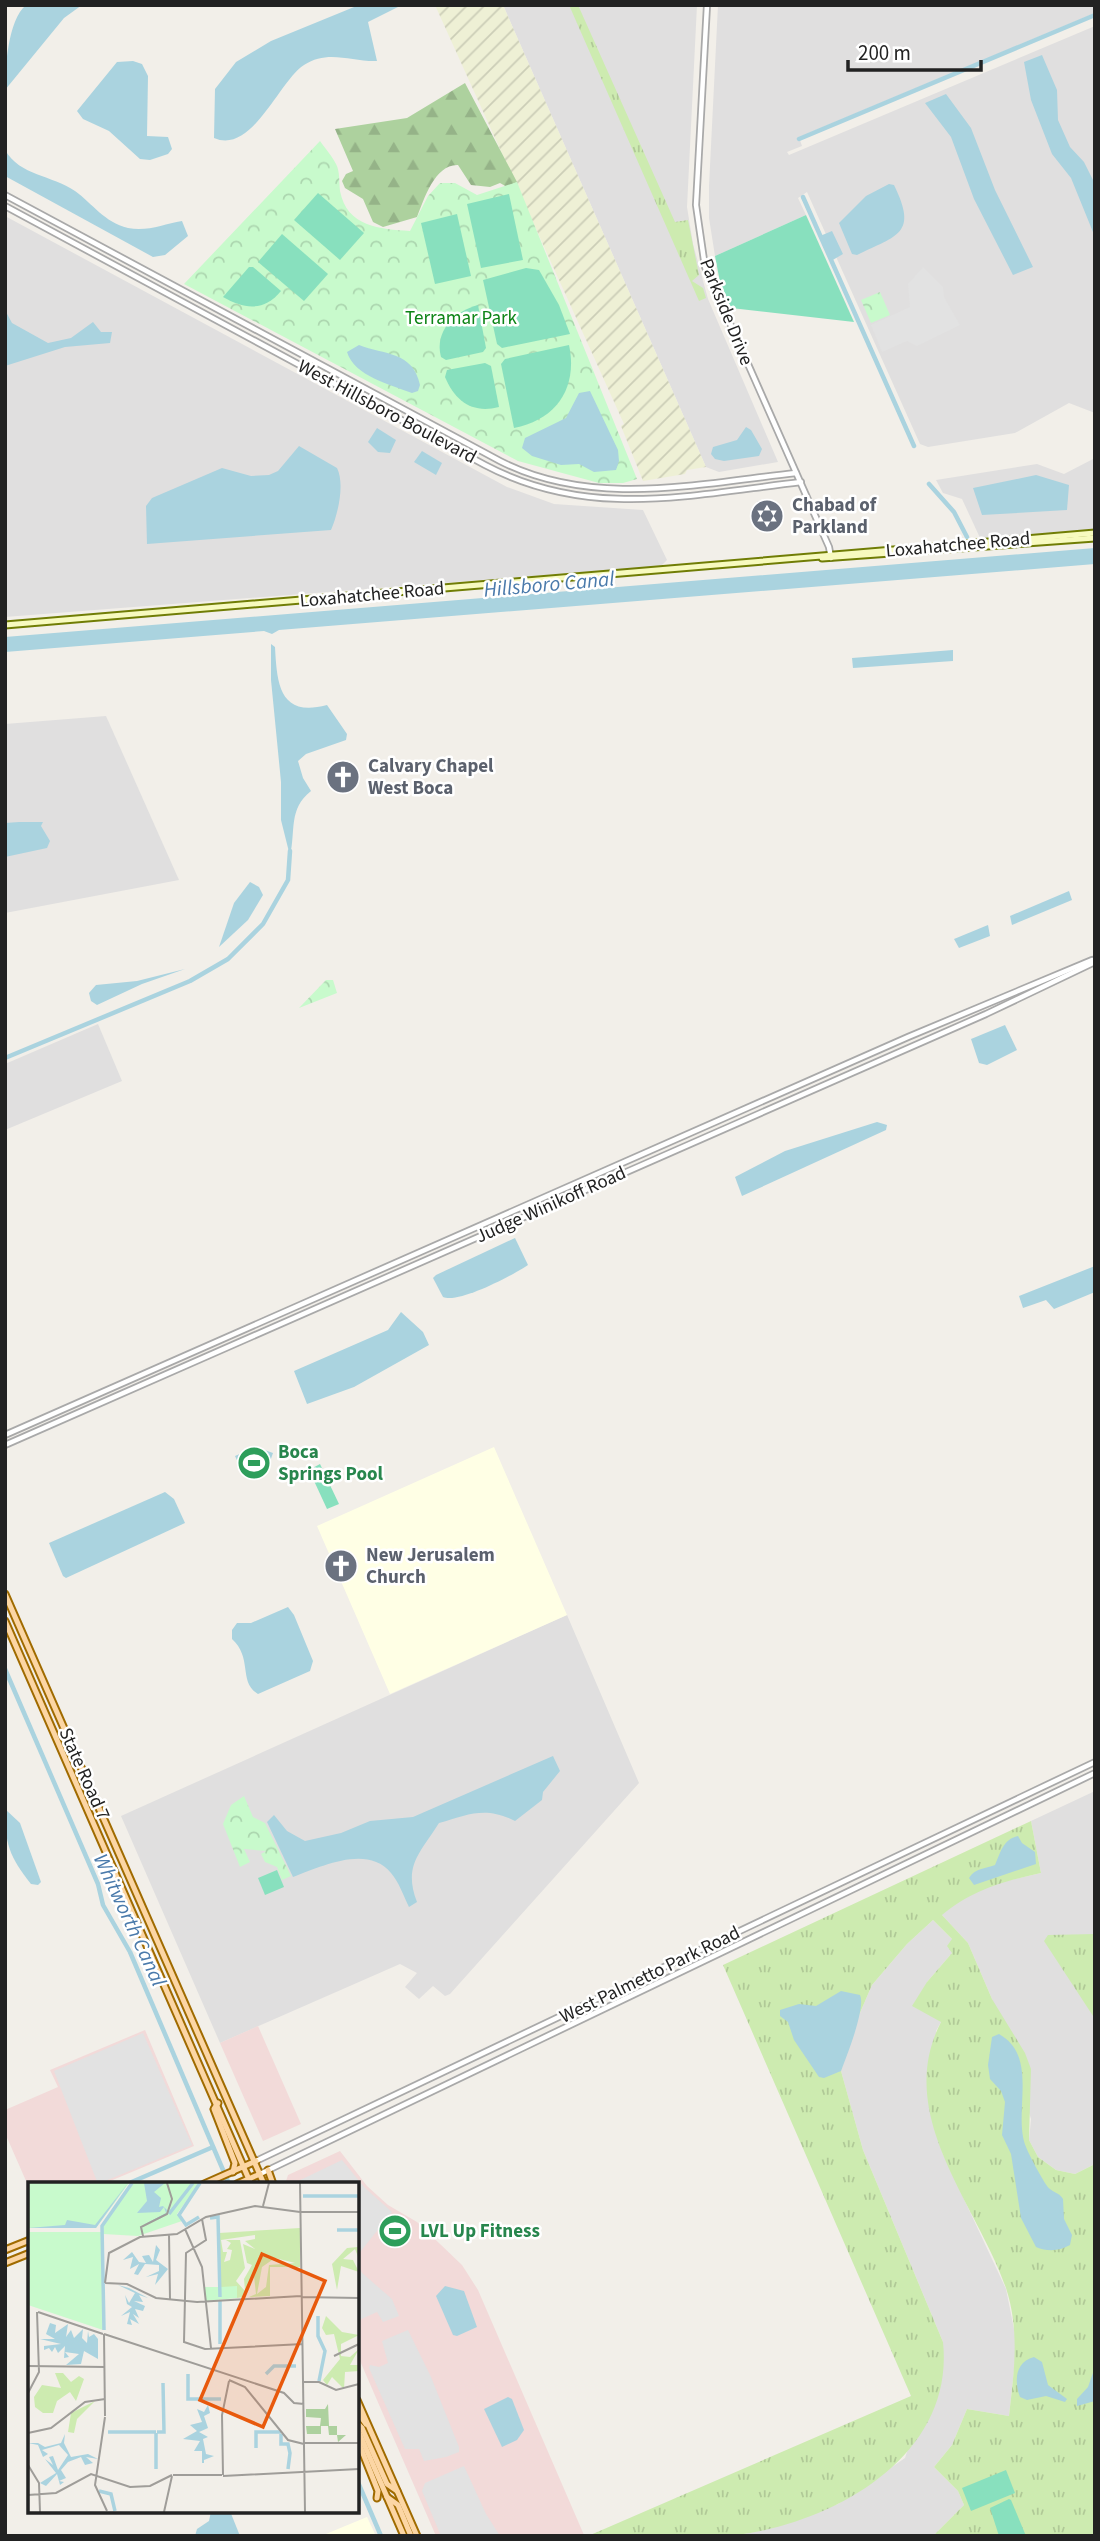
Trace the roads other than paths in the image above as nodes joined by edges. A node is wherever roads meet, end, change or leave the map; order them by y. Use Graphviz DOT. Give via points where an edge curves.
graph roads {
  1 [pos="707,5"];
  2 [pos="5,195"];
  3 [pos="5,206"];
  4 [pos="796,473"];
  5 [pos="800,482"];
  6 [pos="1095,536"];
  7 [pos="831,557"];
  8 [pos="5,625"];
  9 [pos="1095,960"];
  10 [pos="5,1434"];
  11 [pos="5,1445"];
  12 [pos="5,1594"];
  13 [pos="5,1621"];
  14 [pos="1095,1762"];
  15 [pos="1095,1773"];
  16 [pos="185,2034"];
  17 [pos="207,2052"];
  18 [pos="218,2104"];
  19 [pos="256,2161"];
  20 [pos="244,2166"];
  21 [pos="268,2170"];
  22 [pos="233,2172"];
  23 [pos="260,2174"];
  24 [pos="250,2181"];
  25 [pos="209,2182"];
  26 [pos="263,2182"];
  27 [pos="272,2182"];
  28 [pos="28,2241"];
  29 [pos="5,2250"];
  30 [pos="28,2254"];
  31 [pos="5,2263"];
  32 [pos="359,2404"];
  33 [pos="359,2414"];
  34 [pos="369,2426"];
  35 [pos="359,2427"];
  36 [pos="359,2432"];
  37 [pos="362,2440"];
  38 [pos="397,2492"];
  39 [pos="387,2497"];
  40 [pos="377,2498"];
  41 [pos="404,2536"];
  42 [pos="414,2536"];
  1 -- 4 [label="street, Parkside Drive" via="696,205 702,252 712,286"];
  2 -- 4 [label="street, West Hillsboro Boulevard" via="537,477 625,490"];
  3 -- 5 [label="street, West Hillsboro Boulevard" via="529,485 575,497 616,500"];
  4 -- 5 [label="street, Parkside Drive"];
  5 -- 7 [label="street, Parkside Drive"];
  6 -- 7 [label="main road, Loxahatchee Road"];
  7 -- 8 [label="main road, Loxahatchee Road"];
  9 -- 10 [label="street, Judge Winikoff Road" via="943,1022"];
  9 -- 11 [label="street, Judge Winikoff Road" via="986,1014"];
  12 -- 17 [label="main road, State Road 7"];
  13 -- 16 [label="main road, State Road 7"];
  14 -- 19 [label="street, West Palmetto Park Road"];
  15 -- 21 [label="street, West Palmetto Park Road"];
  16 -- 17 [label="main road" via="195,2037"];
  16 -- 18 [label="main road, State Road 7"];
  17 -- 19 [label="main road, State Road 7"];
  18 -- 20 [label="main road, State Road 7"];
  18 -- 22 [label="main road" via="214,2109 235,2163"];
  19 -- 20 [label="main road, West Palmetto Park Road"];
  19 -- 23 [label="main road, State Road 7"];
  20 -- 22 [label="main road, West Palmetto Park Road"];
  20 -- 24 [label="main road, State Road 7"];
  21 -- 23 [label="street, West Palmetto Park Road"];
  21 -- 27 [label="main road"];
  22 -- 25 [label="main road, West Palmetto Park Road"];
  23 -- 24 [label="main road, West Palmetto Park Road"];
  23 -- 26 [label="main road, State Road 7"];
  28 -- 29 [label="main road"];
  30 -- 31 [label="main road"];
  32 -- 34 [label="main road"];
  33 -- 34 [label="main road"];
  34 -- 38 [label="main road"];
  35 -- 38 [label="main road" via="387,2484"];
  36 -- 37 [label="main road"];
  37 -- 39 [label="main road"];
  37 -- 40 [label="main road"];
  38 -- 42 [label="main road"];
  39 -- 41 [label="main road"];
  39 -- 42 [label="main road" via="398,2505"];
}
